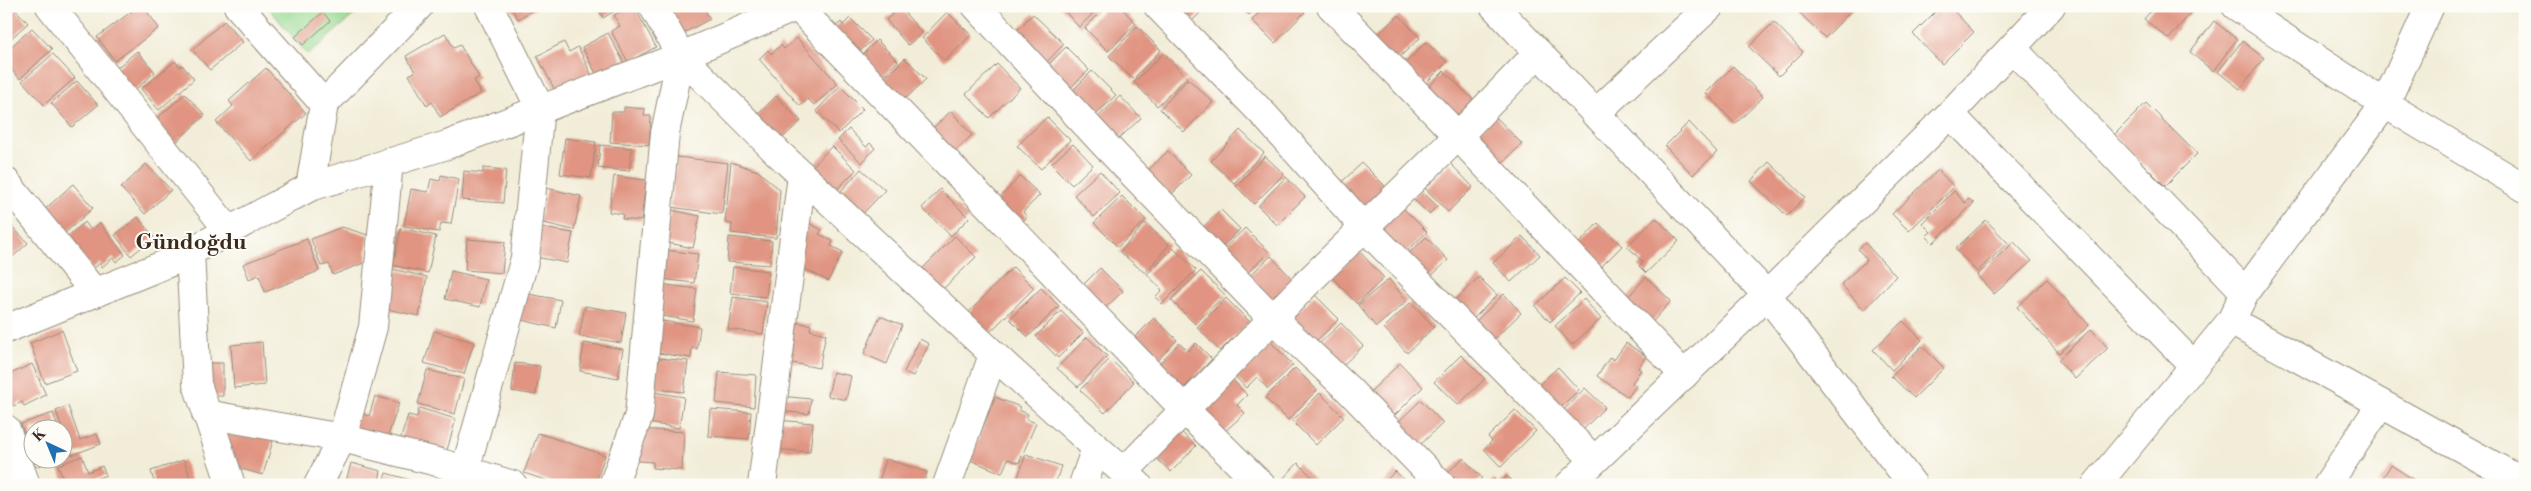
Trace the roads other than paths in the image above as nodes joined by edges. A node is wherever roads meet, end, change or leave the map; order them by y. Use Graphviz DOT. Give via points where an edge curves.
graph roads {
  1 [pos="50,6"];
  2 [pos="238,6"];
  3 [pos="419,6"];
  4 [pos="489,6"];
  5 [pos="653,6"];
  6 [pos="797,6"];
  7 [pos="976,6"];
  8 [pos="1158,6"];
  9 [pos="1331,6"];
  10 [pos="1494,6"];
  11 [pos="1710,6"];
  12 [pos="2051,6"];
  13 [pos="2236,6"];
  14 [pos="2430,6"];
  15 [pos="2013,49"];
  16 [pos="1538,53"];
  17 [pos="682,56"];
  18 [pos="324,104"];
  19 [pos="2385,104"];
  20 [pos="540,108"];
  21 [pos="1595,114"];
  22 [pos="1950,114"];
  23 [pos="1458,136"];
  24 [pos="389,162"];
  25 [pos="802,175"];
  26 [pos="6,182"];
  27 [pos="310,187"];
  28 [pos="2525,188"];
  29 [pos="1363,226"];
  30 [pos="229,231"];
  31 [pos="190,252"];
  32 [pos="2244,292"];
  33 [pos="95,293"];
  34 [pos="1767,295"];
  35 [pos="1272,318"];
  36 [pos="2231,321"];
  37 [pos="6,329"];
  38 [pos="994,355"];
  39 [pos="2193,365"];
  40 [pos="1684,375"];
  41 [pos="2381,404"];
  42 [pos="1184,409"];
  43 [pos="206,414"];
  44 [pos="6,429"];
  45 [pos="342,438"];
  46 [pos="1096,448"];
  47 [pos="1594,460"];
  48 [pos="464,470"];
  49 [pos="1131,478"];
  50 [pos="2525,483"];
  51 [pos="26,485"];
  52 [pos="231,485"];
  53 [pos="318,485"];
  54 [pos="513,485"];
  55 [pos="613,485"];
  56 [pos="762,485"];
  57 [pos="947,485"];
  58 [pos="1082,485"];
  59 [pos="1261,485"];
  60 [pos="1442,485"];
  61 [pos="1568,485"];
  62 [pos="1912,485"];
  63 [pos="2096,485"];
  64 [pos="2327,485"];
  1 -- 30 [label="street"];
  2 -- 18 [label="street"];
  3 -- 18 [label="street"];
  4 -- 20 [label="street"];
  5 -- 17 [label="street"];
  6 -- 17 [label="street"];
  6 -- 42 [label="street"];
  7 -- 35 [label="street" via="1106,147"];
  8 -- 29 [label="street" via="1266,116"];
  9 -- 23 [label="street"];
  10 -- 16 [label="street"];
  11 -- 21 [label="street"];
  12 -- 15 [label="street"];
  13 -- 19 [label="street"];
  14 -- 19 [label="street"];
  15 -- 22 [label="street"];
  15 -- 32 [label="street"];
  16 -- 21 [label="street"];
  16 -- 23 [label="street"];
  17 -- 20 [label="street"];
  17 -- 25 [label="street"];
  17 -- 55 [label="street" via="665,133 638,415"];
  18 -- 27 [label="street"];
  19 -- 28 [label="street"];
  19 -- 32 [label="street"];
  20 -- 24 [label="street" via="447,145"];
  20 -- 48 [label="street" via="525,258"];
  21 -- 34 [label="street"];
  22 -- 34 [label="street"];
  22 -- 39 [label="street"];
  23 -- 29 [label="street"];
  23 -- 40 [label="street"];
  24 -- 27 [label="street"];
  24 -- 45 [label="street" via="374,327"];
  25 -- 38 [label="street"];
  25 -- 56 [label="street"];
  26 -- 33 [label="street"];
  27 -- 30 [label="street"];
  29 -- 35 [label="street"];
  29 -- 47 [label="street"];
  30 -- 31 [label="street"];
  31 -- 33 [label="street"];
  31 -- 43 [label="street" via="197,384"];
  32 -- 36 [label="street"];
  33 -- 37 [label="street"];
  34 -- 40 [label="street"];
  34 -- 62 [label="street"];
  35 -- 42 [label="street"];
  35 -- 60 [label="street" via="1348,389"];
  36 -- 39 [label="street"];
  36 -- 41 [label="street"];
  38 -- 46 [label="street"];
  38 -- 57 [label="street"];
  39 -- 63 [label="street"];
  40 -- 47 [label="street"];
  41 -- 50 [label="street"];
  41 -- 64 [label="street"];
  42 -- 49 [label="street"];
  42 -- 59 [label="street"];
  43 -- 45 [label="street"];
  43 -- 52 [label="street"];
  44 -- 51 [label="street"];
  45 -- 48 [label="street"];
  45 -- 53 [label="street"];
  46 -- 49 [label="street"];
  46 -- 58 [label="street"];
  47 -- 61 [label="street"];
  48 -- 54 [label="street"];
}
